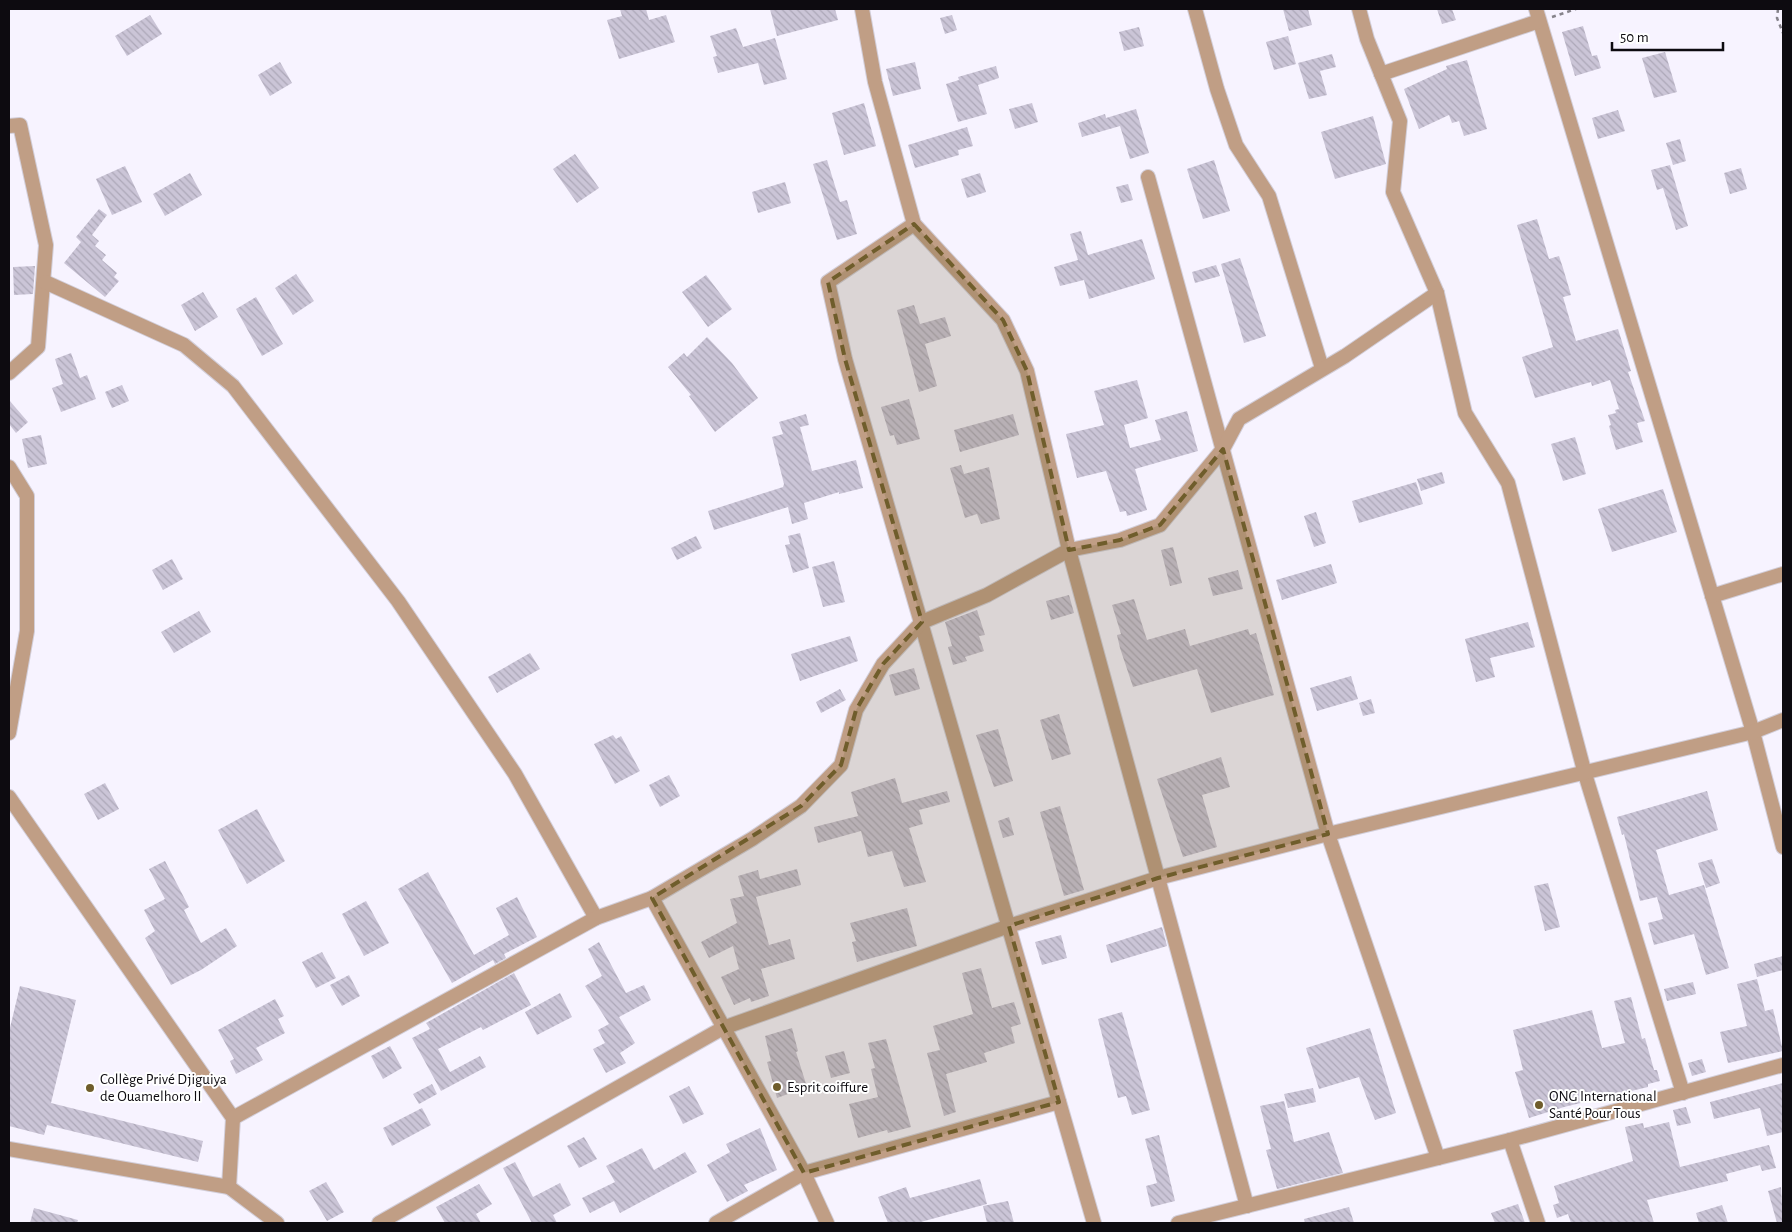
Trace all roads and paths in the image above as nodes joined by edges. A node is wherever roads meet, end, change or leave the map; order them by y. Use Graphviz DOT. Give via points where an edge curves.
graph roads {
  1 [pos="862,9"];
  2 [pos="1195,9"];
  3 [pos="1359,9"];
  4 [pos="1576,9"];
  5 [pos="1778,9"];
  6 [pos="1537,15"];
  7 [pos="1783,33"];
  8 [pos="1381,74"];
  9 [pos="9,126"];
  10 [pos="1148,177"];
  11 [pos="914,224"];
  12 [pos="44,282"];
  13 [pos="1437,293"];
  14 [pos="1322,368"];
  15 [pos="9,373"];
  16 [pos="1223,449"];
  17 [pos="9,467"];
  18 [pos="14,485"];
  19 [pos="1069,550"];
  20 [pos="1783,574"];
  21 [pos="1712,596"];
  22 [pos="922,622"];
  23 [pos="1783,720"];
  24 [pos="1753,732"];
  25 [pos="9,733"];
  26 [pos="1585,774"];
  27 [pos="9,797"];
  28 [pos="1328,834"];
  29 [pos="1783,847"];
  30 [pos="1158,878"];
  31 [pos="652,898"];
  32 [pos="596,918"];
  33 [pos="1009,926"];
  34 [pos="723,1028"];
  35 [pos="1783,1065"];
  36 [pos="1683,1093"];
  37 [pos="1059,1102"];
  38 [pos="233,1118"];
  39 [pos="1510,1140"];
  40 [pos="9,1149"];
  41 [pos="1438,1158"];
  42 [pos="804,1173"];
  43 [pos="229,1187"];
  44 [pos="1247,1206"];
  45 [pos="277,1223"];
  46 [pos="379,1223"];
  47 [pos="716,1223"];
  48 [pos="827,1223"];
  49 [pos="1094,1223"];
  50 [pos="1182,1223"];
  51 [pos="1538,1223"];
  1 -- 11 [label="street" via="876,82"];
  2 -- 14 [label="street" via="1236,144 1269,196"];
  3 -- 8 [label="street"];
  4 -- 6 [label="path"];
  5 -- 7 [label="path" via="1777,18"];
  6 -- 8 [label="street"];
  6 -- 21 [label="street"];
  8 -- 13 [label="street" via="1400,121 1393,192"];
  9 -- 12 [label="street" via="20,125 46,245"];
  10 -- 16 [label="street"];
  11 -- 19 [label="street" via="1003,320 1028,371"];
  11 -- 22 [label="street" via="828,282 845,359"];
  12 -- 15 [label="street" via="38,348"];
  12 -- 32 [label="street" via="184,344 234,386 398,601 515,774"];
  13 -- 14 [label="street" via="1345,356"];
  13 -- 26 [label="street" via="1465,413 1508,483"];
  14 -- 16 [label="street" via="1240,419"];
  16 -- 19 [label="street" via="1160,525 1120,540"];
  16 -- 28 [label="street"];
  17 -- 18 [label="street"];
  18 -- 25 [label="street" via="27,496 27,631"];
  19 -- 22 [label="street" via="987,595"];
  19 -- 30 [label="street"];
  20 -- 21 [label="street"];
  21 -- 24 [label="street"];
  22 -- 31 [label="street" via="882,664 856,710 841,766 801,806"];
  22 -- 33 [label="street"];
  23 -- 24 [label="street"];
  24 -- 26 [label="street"];
  24 -- 29 [label="street"];
  26 -- 28 [label="street"];
  26 -- 36 [label="street"];
  27 -- 38 [label="street"];
  28 -- 30 [label="street"];
  28 -- 41 [label="street"];
  30 -- 33 [label="street"];
  30 -- 44 [label="street"];
  31 -- 32 [label="street"];
  31 -- 34 [label="street"];
  32 -- 38 [label="street"];
  33 -- 34 [label="street"];
  33 -- 37 [label="street"];
  34 -- 42 [label="street"];
  34 -- 46 [label="street"];
  35 -- 36 [label="street"];
  36 -- 39 [label="street"];
  37 -- 42 [label="street"];
  37 -- 49 [label="street"];
  38 -- 43 [label="street"];
  39 -- 41 [label="street"];
  39 -- 51 [label="street"];
  40 -- 43 [label="street"];
  41 -- 44 [label="street"];
  42 -- 47 [label="street"];
  42 -- 48 [label="street"];
  43 -- 45 [label="street"];
  44 -- 50 [label="street"];
}
